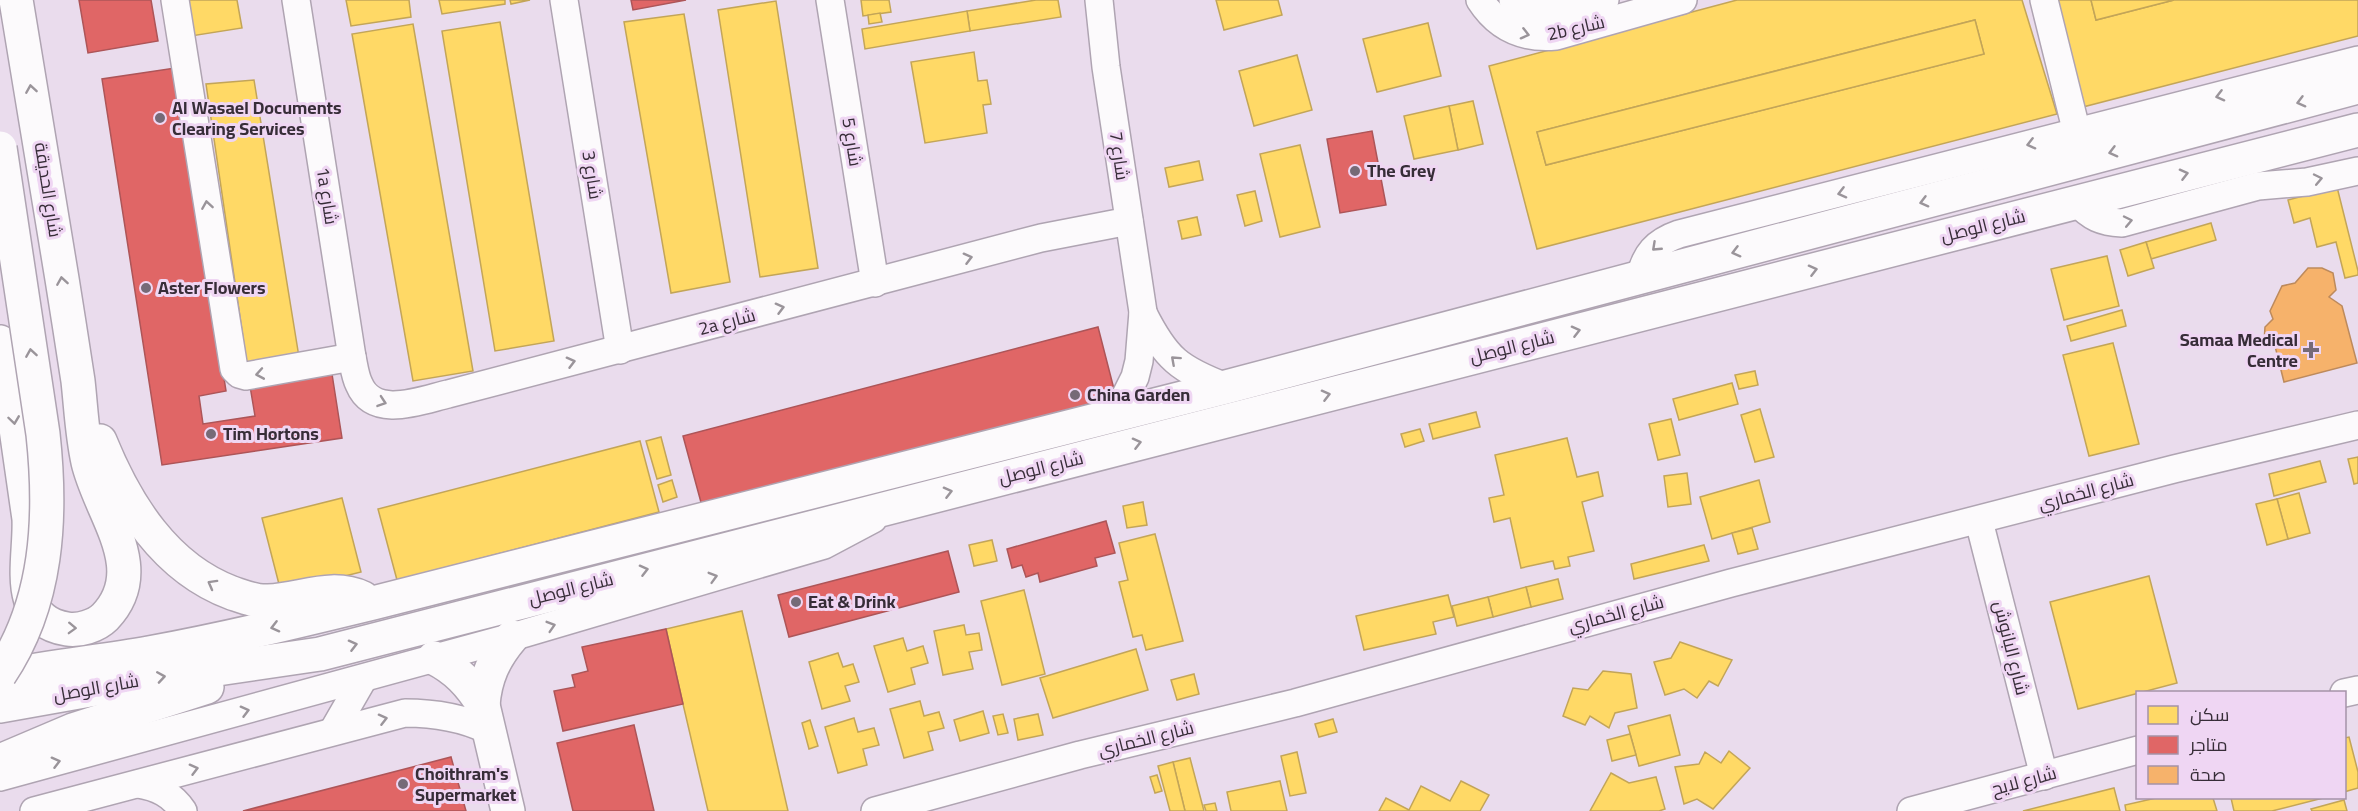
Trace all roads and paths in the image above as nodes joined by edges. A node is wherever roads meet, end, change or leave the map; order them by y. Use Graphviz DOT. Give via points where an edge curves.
graph roads {
  1 [pos="16,0"];
  2 [pos="175,0"];
  3 [pos="296,0"];
  4 [pos="564,0"];
  5 [pos="830,0"];
  6 [pos="1099,0"];
  7 [pos="1480,0"];
  8 [pos="1513,0"];
  9 [pos="1605,0"];
  10 [pos="1683,0"];
  11 [pos="2044,0"];
  12 [pos="2358,60"];
  13 [pos="2358,87"];
  14 [pos="2358,130"];
  15 [pos="2077,133"];
  16 [pos="0,148"];
  17 [pos="2358,171"];
  18 [pos="2077,202"];
  19 [pos="1129,221"];
  20 [pos="1640,278"];
  21 [pos="874,283"];
  22 [pos="1143,312"];
  23 [pos="0,342"];
  24 [pos="620,350"];
  25 [pos="352,357"];
  26 [pos="78,381"];
  27 [pos="1226,387"];
  28 [pos="1116,415"];
  29 [pos="2358,425"];
  30 [pos="892,507"];
  31 [pos="1979,521"];
  32 [pos="373,603"];
  33 [pos="512,638"];
  34 [pos="320,654"];
  35 [pos="434,658"];
  36 [pos="0,675"];
  37 [pos="363,679"];
  38 [pos="0,706"];
  39 [pos="485,718"];
  40 [pos="333,731"];
  41 [pos="2136,751"];
  42 [pos="0,761"];
  43 [pos="2044,776"];
  44 [pos="0,777"];
  45 [pos="138,784"];
  46 [pos="34,811"];
  47 [pos="183,811"];
  48 [pos="508,811"];
  49 [pos="875,811"];
  50 [pos="1911,811"];
  26 -- 1 [label="main road, شارع الحديقة, one-way"];
  25 -- 2 [label="street, one-way" via="246,376 234,369"];
  3 -- 25 [label="street, 1a شارع"];
  4 -- 24 [label="street, شارع 3"];
  5 -- 21 [label="street, شارع 5"];
  6 -- 19 [label="street, شارع 7"];
  7 -- 10 [label="street, 2b شارع, one-way" via="1507,28 1544,37"];
  8 -- 9 [label="street, 2b شارع" via="1528,10 1549,15"];
  11 -- 15 [label="street"];
  12 -- 15 [label="street, one-way"];
  13 -- 20 [label="main road, شارع الوصل, one-way"];
  18 -- 14 [label="main road, شارع الوصل, one-way"];
  15 -- 20 [label="street, one-way" via="1664,239 1643,262"];
  36 -- 16 [label="main road, شارع الوصل, one-way, bridge" via="36,598 48,517 43,434"];
  18 -- 17 [label="street, one-way" via="2097,219 2122,223 2258,186 2307,182"];
  30 -- 18 [label="main road, شارع الوصل, one-way"];
  21 -- 19 [label="street, 2a شارع, one-way" via="1041,238"];
  19 -- 22 [label="street, شارع 7"];
  20 -- 27 [label="main road, شارع الوصل"];
  24 -- 21 [label="street, 2a شارع, one-way"];
  27 -- 22 [label="street, شارع 7, one-way" via="1175,362 1156,338"];
  22 -- 28 [label="street, شارع 7" via="1135,377"];
  23 -- 26 [label="main road, one-way" via="7,366 29,519 30,602 38,615 69,630 87,628 102,620 122,594 125,576 124,557 88,464"];
  25 -- 24 [label="street, 2a شارع, one-way" via="360,387 366,394 382,404 396,406"];
  32 -- 26 [label="main road, one-way" via="330,591 267,601 248,598 213,586 186,568 163,546 127,499"];
  27 -- 28 [label="main road, شارع الوصل"];
  28 -- 32 [label="main road, شارع الوصل"];
  29 -- 31 [label="street, شارع الخماري"];
  33 -- 30 [label="street, one-way" via="640,609 824,545"];
  34 -- 30 [label="main road, شارع الوصل, one-way"];
  31 -- 43 [label="street, شارع البانوش"];
  31 -- 49 [label="street, شارع الخماري" via="1719,586 1295,703 1080,755"];
  32 -- 36 [label="main road, شارع الوصل, one-way" via="239,636"];
  33 -- 35 [label="street"];
  33 -- 39 [label="main road" via="491,668 484,690"];
  38 -- 34 [label="main road, شارع الوصل, one-way" via="162,676"];
  34 -- 42 [label="main road" via="130,710"];
  35 -- 37 [label="street"];
  35 -- 39 [label="main road" via="467,682"];
  37 -- 40 [label="street"];
  44 -- 37 [label="street, one-way"];
  40 -- 39 [label="street, one-way" via="405,713"];
  39 -- 48 [label="main road"];
  45 -- 40 [label="street, one-way"];
  41 -- 43 [label="street, شارع لايح"];
  43 -- 50 [label="street, شارع لايح"];
  45 -- 46 [label="street"];
  45 -- 47 [label="street" via="161,790"];
}
